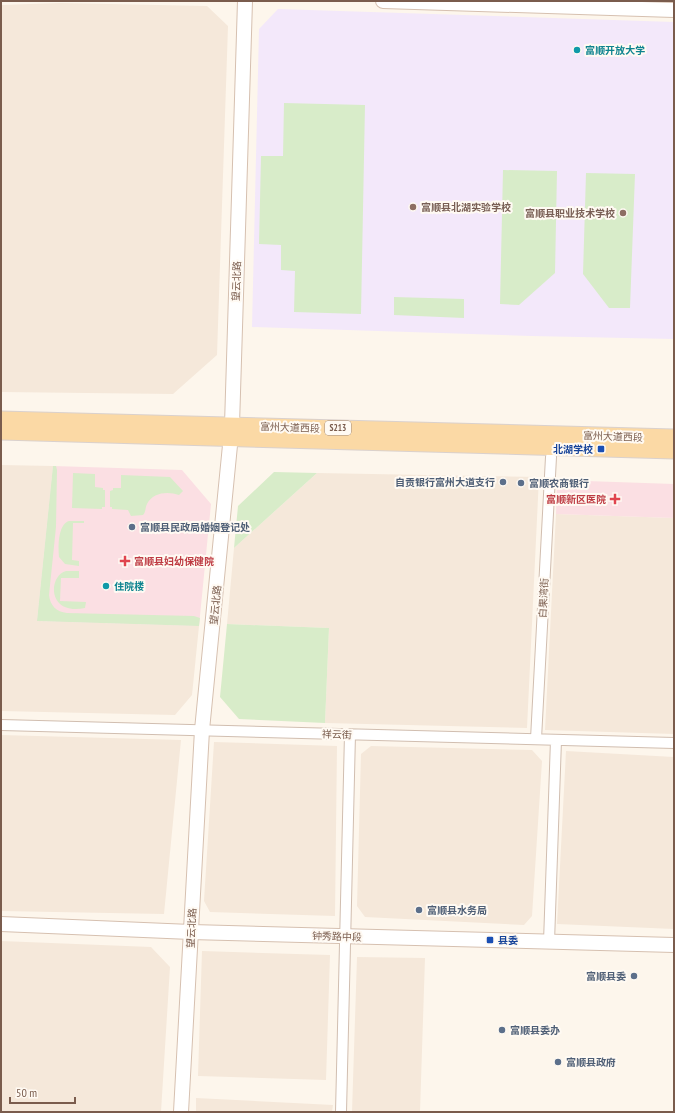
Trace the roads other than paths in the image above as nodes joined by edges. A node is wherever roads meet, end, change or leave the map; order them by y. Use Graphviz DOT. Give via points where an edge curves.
graph roads {
  1 [pos="245,1"];
  2 [pos="383,1"];
  3 [pos="674,10"];
  4 [pos="1,419"];
  5 [pos="1,432"];
  6 [pos="232,432"];
  7 [pos="674,437"];
  8 [pos="674,451"];
  9 [pos="551,457"];
  10 [pos="1,725"];
  11 [pos="202,730"];
  12 [pos="350,734"];
  13 [pos="536,739"];
  14 [pos="556,740"];
  15 [pos="674,743"];
  16 [pos="1,924"];
  17 [pos="191,932"];
  18 [pos="346,936"];
  19 [pos="549,942"];
  20 [pos="674,945"];
  21 [pos="181,1112"];
  22 [pos="341,1112"];
  1 -- 6 [label="street, 望云北路"];
  2 -- 3 [label="street"];
  4 -- 6 [label="main road, 富州大道西段 / S213"];
  5 -- 6 [label="main road, 富州大道西段 / S213"];
  6 -- 7 [label="main road, 富州大道西段 / S213"];
  6 -- 8 [label="main road, 富州大道西段 / S213"];
  6 -- 11 [label="street, 望云北路"];
  9 -- 13 [label="street, 白果湾街"];
  10 -- 11 [label="street, 祥云街"];
  11 -- 12 [label="street, 祥云街"];
  11 -- 17 [label="street, 望云北路"];
  12 -- 13 [label="street, 祥云街"];
  12 -- 18 [label="street"];
  13 -- 14 [label="street, 祥云街"];
  14 -- 15 [label="street, 祥云街"];
  14 -- 19 [label="street"];
  16 -- 17 [label="street, 钟秀路中段"];
  17 -- 18 [label="street, 钟秀路中段"];
  17 -- 21 [label="street, 望云北路"];
  18 -- 19 [label="street, 钟秀路中段"];
  18 -- 22 [label="street"];
  19 -- 20 [label="street, 钟秀路中段"];
}
